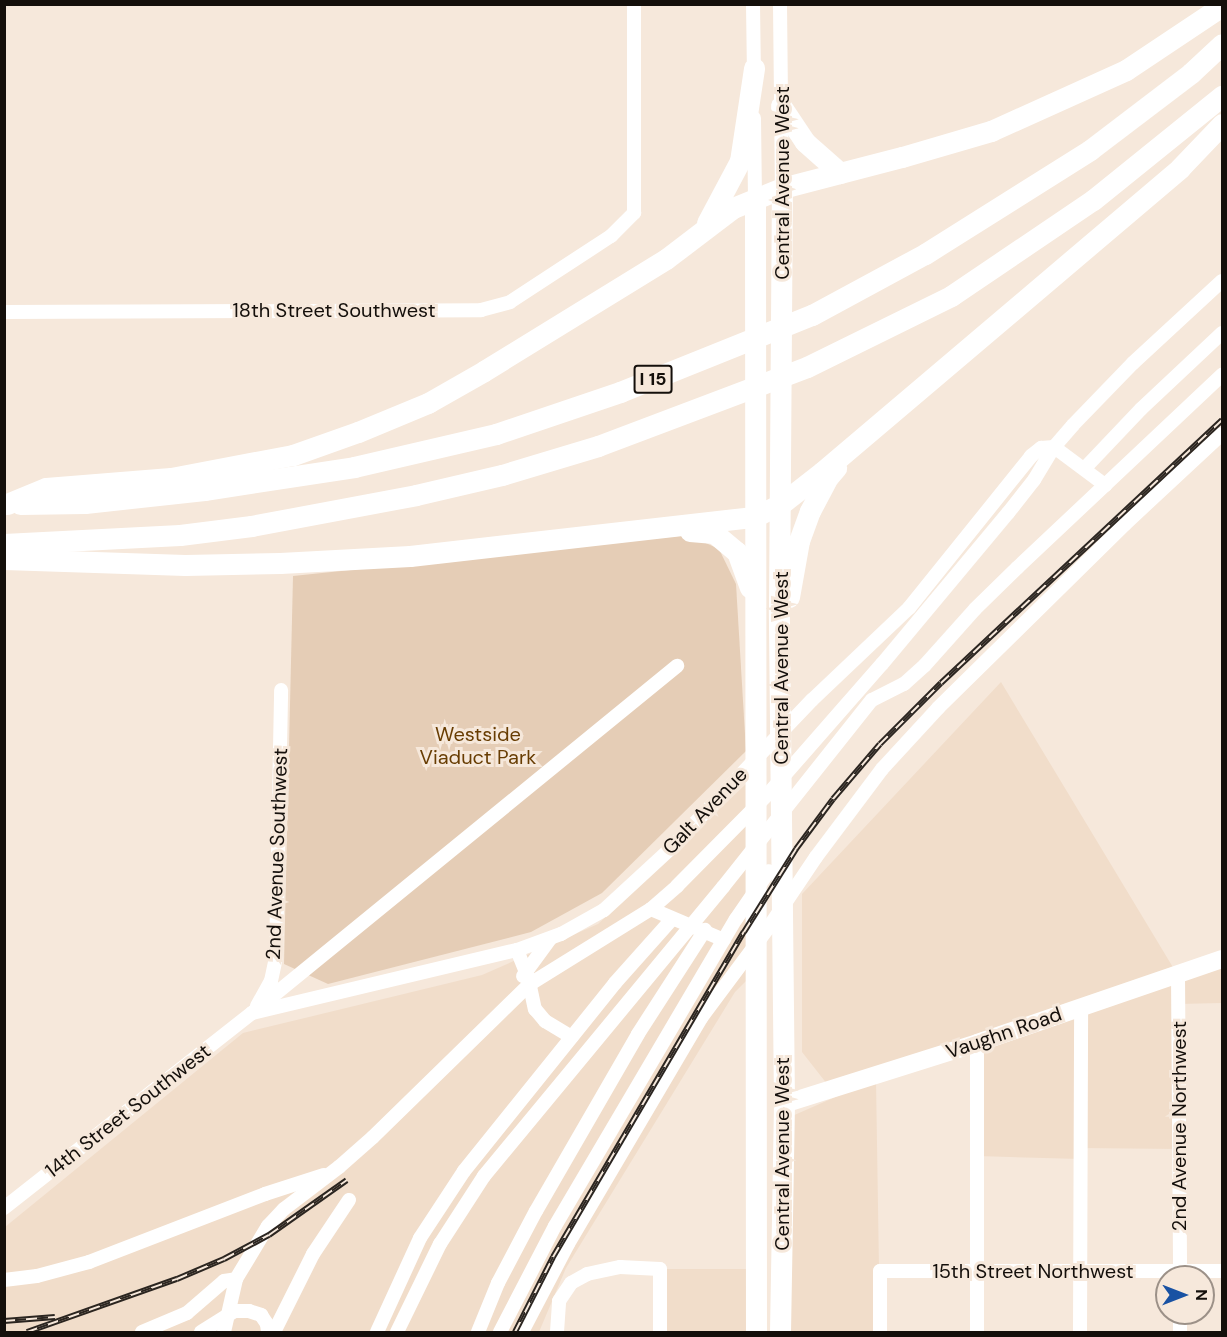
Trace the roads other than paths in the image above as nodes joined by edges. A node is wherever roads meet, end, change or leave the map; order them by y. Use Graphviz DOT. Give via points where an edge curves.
graph roads {
  1 [pos="634,4"];
  2 [pos="753,4"];
  3 [pos="780,4"];
  4 [pos="1222,6"];
  5 [pos="1222,44"];
  6 [pos="754,68"];
  7 [pos="1222,96"];
  8 [pos="781,106"];
  9 [pos="1222,124"];
  10 [pos="840,173"];
  11 [pos="782,188"];
  12 [pos="755,200"];
  13 [pos="702,233"];
  14 [pos="1222,281"];
  15 [pos="4,312"];
  16 [pos="1222,333"];
  17 [pos="1222,375"];
  18 [pos="879,422"];
  19 [pos="1222,434"];
  20 [pos="1054,447"];
  21 [pos="1084,468"];
  22 [pos="1106,485"];
  23 [pos="6,504"];
  24 [pos="781,504"];
  25 [pos="754,517"];
  26 [pos="660,528"];
  27 [pos="4,544"];
  28 [pos="4,559"];
  29 [pos="755,601"];
  30 [pos="780,642"];
  31 [pos="677,666"];
  32 [pos="281,690"];
  33 [pos="769,871"];
  34 [pos="651,909"];
  35 [pos="672,919"];
  36 [pos="691,926"];
  37 [pos="705,930"];
  38 [pos="552,937"];
  39 [pos="724,940"];
  40 [pos="517,950"];
  41 [pos="1222,959"];
  42 [pos="1178,974"];
  43 [pos="528,978"];
  44 [pos="1081,1007"];
  45 [pos="252,1013"];
  46 [pos="572,1037"];
  47 [pos="761,1041"];
  48 [pos="977,1043"];
  49 [pos="784,1104"];
  50 [pos="339,1167"];
  51 [pos="349,1200"];
  52 [pos="4,1208"];
  53 [pos="1180,1265"];
  54 [pos="756,1269"];
  55 [pos="977,1270"];
  56 [pos="1080,1270"];
  57 [pos="1155,1273"];
  58 [pos="236,1279"];
  59 [pos="4,1280"];
  60 [pos="228,1314"];
  61 [pos="142,1332"];
  62 [pos="201,1332"];
  63 [pos="224,1332"];
  64 [pos="268,1332"];
  65 [pos="274,1332"];
  66 [pos="377,1332"];
  67 [pos="397,1332"];
  68 [pos="478,1332"];
  69 [pos="500,1332"];
  70 [pos="522,1332"];
  71 [pos="557,1332"];
  72 [pos="660,1332"];
  73 [pos="756,1332"];
  74 [pos="780,1332"];
  75 [pos="880,1332"];
  76 [pos="977,1332"];
  77 [pos="1080,1332"];
  1 -- 15 [label="street, 18th Street Southwest" via="634,213 611,236 510,302 481,310"];
  2 -- 6 [label="street, Central Avenue West"];
  3 -- 8 [label="street, Central Avenue West"];
  4 -- 10 [label="highway" via="1126,70 991,131"];
  5 -- 23 [label="highway, I 15" via="1191,73 1090,150 925,254 812,315 631,388 496,434 354,467 204,490 85,502"];
  6 -- 12 [label="street, Central Avenue West"];
  6 -- 13 [label="highway" via="740,161"];
  7 -- 27 [label="highway, I 15" via="1093,200 951,296 807,367 598,446 427,493 250,526 180,535"];
  8 -- 10 [label="highway" via="805,142"];
  8 -- 11 [label="street, Central Avenue West"];
  9 -- 18 [label="highway" via="1162,184"];
  10 -- 11 [label="highway"];
  11 -- 12 [label="highway"];
  11 -- 24 [label="highway, Central Avenue West"];
  12 -- 13 [label="highway" via="733,208"];
  12 -- 25 [label="highway, Central Avenue West"];
  13 -- 23 [label="highway" via="666,259 429,403 358,432 293,455 171,478 46,488"];
  14 -- 20 [label="street" via="1133,363"];
  16 -- 21 [label="street"];
  17 -- 22 [label="street"];
  18 -- 24 [label="highway"];
  18 -- 30 [label="highway" via="829,476 810,511 799,541"];
  19 -- 70 [label="street" via="938,708 882,769 701,1018 568,1244"];
  20 -- 21 [label="street"];
  20 -- 34 [label="street" via="1008,513 813,744 731,833"];
  20 -- 38 [label="street, Galt Avenue" via="1041,448 1031,456 909,608 812,700 669,850 604,910"];
  21 -- 22 [label="street"];
  22 -- 36 [label="street" via="975,609 925,665 904,684 872,700"];
  24 -- 25 [label="highway"];
  24 -- 30 [label="highway, Central Avenue West"];
  25 -- 26 [label="highway"];
  25 -- 29 [label="highway, Central Avenue West"];
  26 -- 28 [label="highway" via="410,556 280,563 185,565"];
  26 -- 29 [label="highway" via="714,533 737,552"];
  29 -- 47 [label="highway, Central Avenue West" via="756,930"];
  30 -- 49 [label="highway, Central Avenue West"];
  31 -- 45 [label="street, 14th Street Southwest"];
  32 -- 45 [label="street, 2nd Avenue Southwest" via="276,957 271,981"];
  33 -- 39 [label="street"];
  34 -- 35 [label="street"];
  34 -- 43 [label="street"];
  35 -- 36 [label="street"];
  35 -- 46 [label="street"];
  36 -- 37 [label="street"];
  36 -- 67 [label="street" via="484,1176 440,1244"];
  37 -- 39 [label="street"];
  37 -- 68 [label="street" via="638,1034 536,1211 502,1274"];
  38 -- 40 [label="street, Galt Avenue"];
  38 -- 43 [label="street"];
  39 -- 69 [label="street" via="555,1226"];
  40 -- 43 [label="street"];
  40 -- 45 [label="street, Galt Avenue"];
  41 -- 42 [label="main road, Vaughn Road"];
  42 -- 44 [label="main road, Vaughn Road"];
  42 -- 53 [label="street, 2nd Avenue Northwest"];
  43 -- 46 [label="street" via="540,1017"];
  43 -- 50 [label="street" via="498,1016"];
  44 -- 48 [label="main road, Vaughn Road"];
  44 -- 56 [label="street"];
  45 -- 52 [label="street, 14th Street Southwest"];
  46 -- 66 [label="street" via="488,1139 440,1205 420,1238"];
  47 -- 49 [label="highway" via="770,1082"];
  47 -- 54 [label="highway, Central Avenue West"];
  48 -- 49 [label="main road, Vaughn Road"];
  48 -- 55 [label="street"];
  49 -- 54 [label="highway" via="774,1113 768,1132"];
  49 -- 74 [label="highway, Central Avenue West"];
  50 -- 58 [label="street" via="268,1226"];
  50 -- 59 [label="street" via="89,1262"];
  51 -- 65 [label="street" via="314,1254"];
  54 -- 73 [label="highway, Central Avenue West"];
  55 -- 56 [label="street, 15th Street Northwest"];
  55 -- 75 [label="street, 15th Street Northwest" via="880,1271"];
  55 -- 76 [label="street"];
  56 -- 57 [label="street, 15th Street Northwest"];
  56 -- 77 [label="street"];
  58 -- 60 [label="street"];
  58 -- 61 [label="street" via="224,1281 187,1313"];
  60 -- 62 [label="street"];
  60 -- 63 [label="street"];
  60 -- 64 [label="street" via="249,1311 261,1315"];
  71 -- 72 [label="street" via="559,1301 571,1283 587,1274 620,1267 660,1269"];
}
